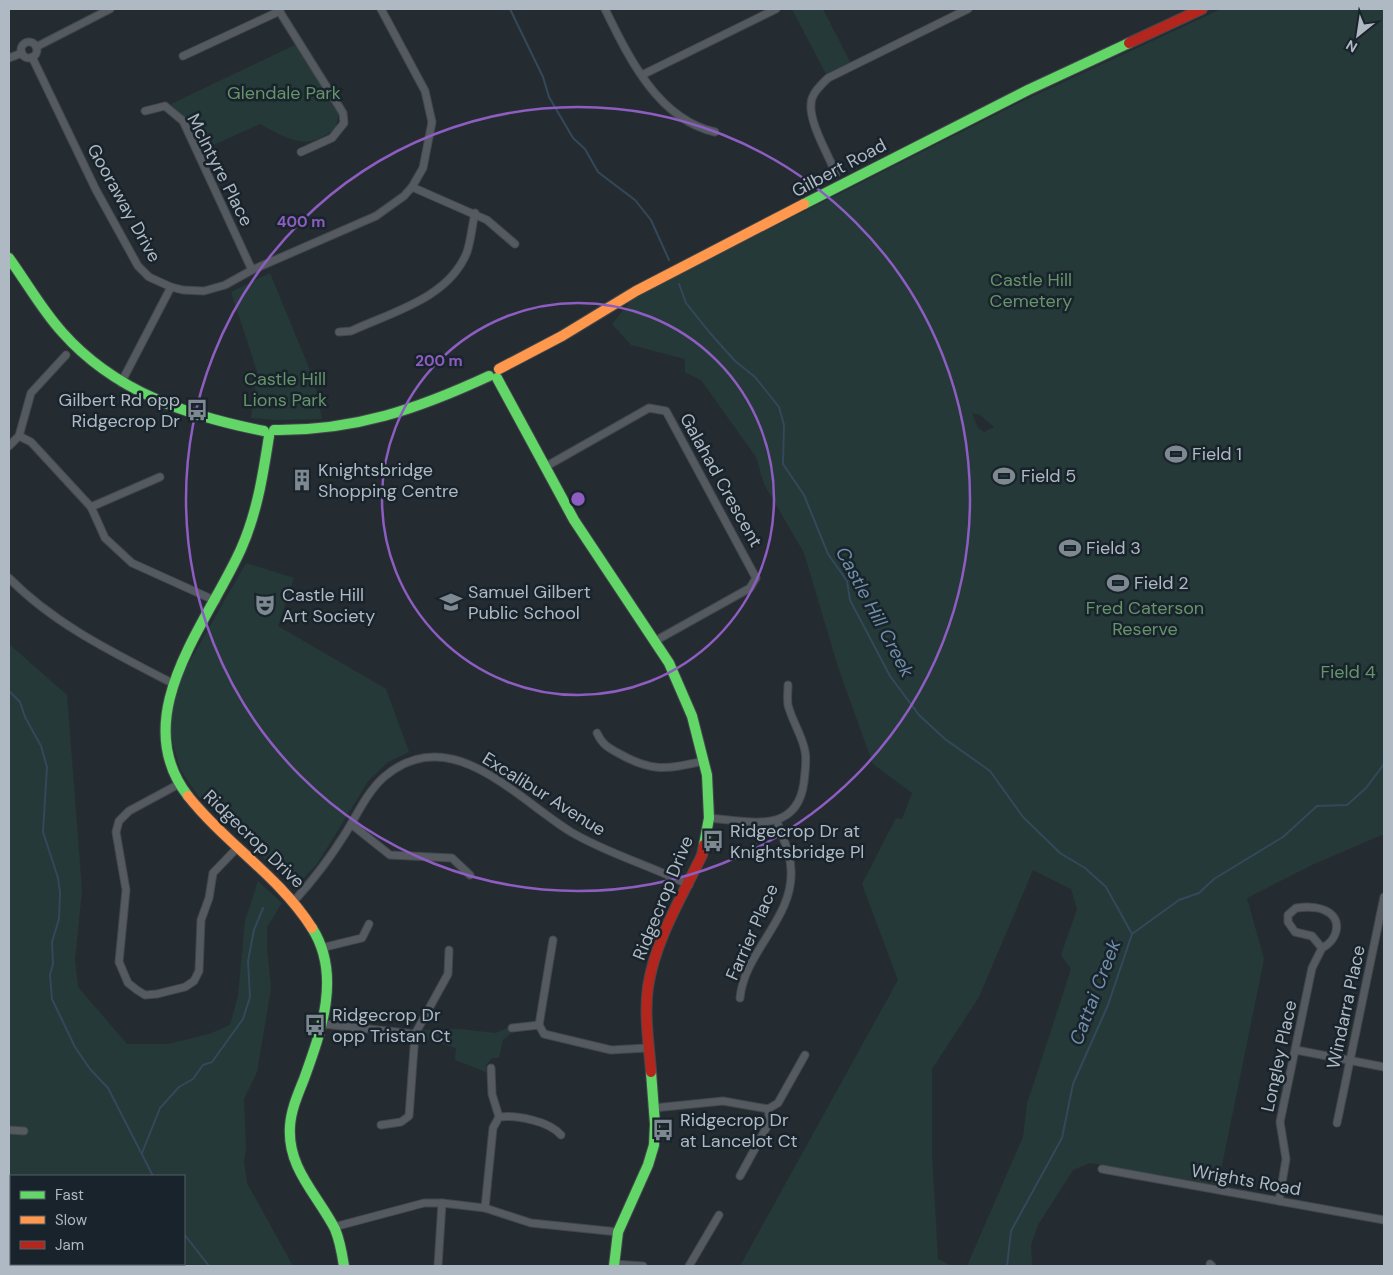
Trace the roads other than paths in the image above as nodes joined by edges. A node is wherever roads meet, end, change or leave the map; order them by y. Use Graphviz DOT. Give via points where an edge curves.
graph roads {
  1 [pos="110,9"];
  2 [pos="381,9"];
  3 [pos="605,9"];
  4 [pos="776,9"];
  5 [pos="968,9"];
  6 [pos="1202,9"];
  7 [pos="279,10"];
  8 [pos="36,47"];
  9 [pos="22,53"];
  10 [pos="183,56"];
  11 [pos="32,57"];
  12 [pos="9,58"];
  13 [pos="642,75"];
  14 [pos="145,110"];
  15 [pos="715,132"];
  16 [pos="301,152"];
  17 [pos="836,174"];
  18 [pos="412,187"];
  19 [pos="474,213"];
  20 [pos="515,244"];
  21 [pos="9,258"];
  22 [pos="252,270"];
  23 [pos="171,287"];
  24 [pos="339,332"];
  25 [pos="66,355"];
  26 [pos="495,374"];
  27 [pos="121,383"];
  28 [pos="269,432"];
  29 [pos="19,436"];
  30 [pos="9,446"];
  31 [pos="545,467"];
  32 [pos="160,477"];
  33 [pos="91,507"];
  34 [pos="9,578"];
  35 [pos="216,601"];
  36 [pos="655,641"];
  37 [pos="174,684"];
  38 [pos="788,686"];
  39 [pos="597,733"];
  40 [pos="704,762"];
  41 [pos="178,784"];
  42 [pos="709,818"];
  43 [pos="777,822"];
  44 [pos="351,824"];
  45 [pos="238,847"];
  46 [pos="470,875"];
  47 [pos="689,885"];
  48 [pos="1384,896"];
  49 [pos="295,900"];
  50 [pos="369,924"];
  51 [pos="553,940"];
  52 [pos="322,948"];
  53 [pos="1322,948"];
  54 [pos="449,950"];
  55 [pos="740,998"];
  56 [pos="324,1024"];
  57 [pos="539,1025"];
  58 [pos="512,1028"];
  59 [pos="415,1034"];
  60 [pos="647,1048"];
  61 [pos="1296,1050"];
  62 [pos="805,1054"];
  63 [pos="1351,1061"];
  64 [pos="491,1068"];
  65 [pos="1384,1068"];
  66 [pos="654,1108"];
  67 [pos="768,1110"];
  68 [pos="499,1117"];
  69 [pos="1337,1123"];
  70 [pos="381,1125"];
  71 [pos="9,1130"];
  72 [pos="24,1131"];
  73 [pos="561,1135"];
  74 [pos="1102,1169"];
  75 [pos="740,1176"];
  76 [pos="1279,1201"];
  77 [pos="442,1204"];
  78 [pos="484,1208"];
  79 [pos="719,1216"];
  80 [pos="1384,1220"];
  81 [pos="334,1227"];
  82 [pos="618,1232"];
  83 [pos="614,1265"];
  84 [pos="344,1266"];
  85 [pos="438,1266"];
  86 [pos="643,1266"];
  87 [pos="689,1266"];
  1 -- 8 [label="street"];
  2 -- 18 [label="street, Gooraway Drive" via="425,91 432,122 423,168"];
  3 -- 13 [label="street" via="626,53"];
  4 -- 13 [label="street"];
  5 -- 17 [label="street" via="828,78 817,90 810,103 812,118"];
  6 -- 26 [label="street, Gilbert Road" via="1028,90 860,174 636,291"];
  7 -- 10 [label="street"];
  7 -- 16 [label="street" via="343,113 344,123 332,138"];
  8 -- 9 [label="street" via="27,42 22,46"];
  8 -- 11 [label="street"];
  9 -- 11 [label="street"];
  9 -- 12 [label="street"];
  11 -- 23 [label="street, Gooraway Drive" via="96,190 138,266 149,277"];
  13 -- 15 [label="street" via="678,116"];
  14 -- 22 [label="street, McIntyre Place" via="165,106 183,121"];
  18 -- 19 [label="street"];
  18 -- 22 [label="street, Gooraway Drive" via="376,216"];
  19 -- 20 [label="street"];
  19 -- 24 [label="street" via="467,252 448,280 435,292 351,331"];
  21 -- 27 [label="street, Gilbert Road" via="62,333"];
  22 -- 23 [label="street, Gooraway Drive" via="225,285 204,291"];
  23 -- 27 [label="street"];
  25 -- 29 [label="street" via="31,393"];
  26 -- 28 [label="street, Gilbert Road" via="431,403 381,420 336,428"];
  26 -- 31 [label="street, Ridgecrop Drive"];
  27 -- 28 [label="street, Gilbert Road" via="183,412"];
  28 -- 35 [label="street, Ridgecrop Drive" via="258,503"];
  29 -- 30 [label="street"];
  29 -- 33 [label="street" via="31,442"];
  31 -- 36 [label="street, Ridgecrop Drive" via="579,528"];
  31 -- 36 [label="street, Galahad Crescent" via="649,408 666,411 756,578 750,588"];
  32 -- 33 [label="street"];
  33 -- 35 [label="street" via="105,538 132,563"];
  34 -- 37 [label="street" via="36,602 85,636"];
  35 -- 37 [label="street, Ridgecrop Drive"];
  36 -- 40 [label="street, Ridgecrop Drive" via="687,701"];
  37 -- 41 [label="street, Ridgecrop Drive" via="164,727 170,765"];
  38 -- 43 [label="street" via="788,704 806,760 798,803"];
  39 -- 40 [label="street" via="602,744 640,765 669,768"];
  40 -- 42 [label="street, Ridgecrop Drive"];
  41 -- 45 [label="street, Ridgecrop Drive" via="194,806"];
  41 -- 45 [label="street" via="129,811 119,821 116,832 126,890 119,962 128,983 137,990 145,995 157,994 185,987 194,981 199,971 201,920 213,873"];
  42 -- 43 [label="street"];
  42 -- 47 [label="street, Ridgecrop Drive" via="702,855"];
  43 -- 55 [label="street, Farrier Place" via="790,857 791,882 785,904 742,982"];
  44 -- 46 [label="street" via="390,855 452,858"];
  44 -- 47 [label="street, Excalibur Avenue" via="373,787 386,776 417,760 455,759 478,768 570,832"];
  44 -- 49 [label="street, Excalibur Avenue" via="325,865"];
  45 -- 49 [label="street, Ridgecrop Drive"];
  47 -- 60 [label="street, Ridgecrop Drive" via="664,931 652,966 646,1009"];
  48 -- 63 [label="street, Windarra Place"];
  49 -- 52 [label="street, Ridgecrop Drive"];
  50 -- 52 [label="street" via="362,938"];
  51 -- 57 [label="street"];
  52 -- 56 [label="street, Ridgecrop Drive" via="328,995"];
  53 -- 53 [label="street, Longley Place" via="1312,936 1295,932 1288,922 1291,910 1317,908 1334,917 1337,934 1334,941"];
  53 -- 61 [label="street, Longley Place" via="1312,968"];
  54 -- 59 [label="street" via="448,974"];
  56 -- 59 [label="street"];
  56 -- 81 [label="street, Ridgecrop Drive" via="291,1112 289,1134 292,1157 299,1175"];
  57 -- 58 [label="street"];
  57 -- 60 [label="street" via="544,1034 611,1050"];
  59 -- 70 [label="street" via="408,1116 401,1122"];
  60 -- 66 [label="street, Ridgecrop Drive"];
  61 -- 63 [label="street"];
  61 -- 76 [label="street, Longley Place" via="1280,1122 1286,1159"];
  62 -- 67 [label="street" via="778,1102"];
  63 -- 65 [label="street"];
  63 -- 69 [label="street, Windarra Place"];
  64 -- 68 [label="street" via="492,1094"];
  66 -- 67 [label="street" via="723,1101"];
  66 -- 82 [label="street, Ridgecrop Drive" via="650,1159"];
  67 -- 75 [label="street" via="770,1121"];
  68 -- 73 [label="street" via="552,1127"];
  68 -- 78 [label="street" via="493,1128"];
  71 -- 72 [label="street"];
  74 -- 76 [label="street, Wrights Road"];
  76 -- 80 [label="street, Wrights Road"];
  77 -- 78 [label="street"];
  77 -- 81 [label="street" via="424,1204"];
  77 -- 85 [label="street"];
  78 -- 82 [label="street" via="531,1223"];
  79 -- 87 [label="street"];
  81 -- 84 [label="street, Ridgecrop Drive" via="342,1248"];
  82 -- 83 [label="street, Ridgecrop Drive"];
  83 -- 86 [label="street"];
}
